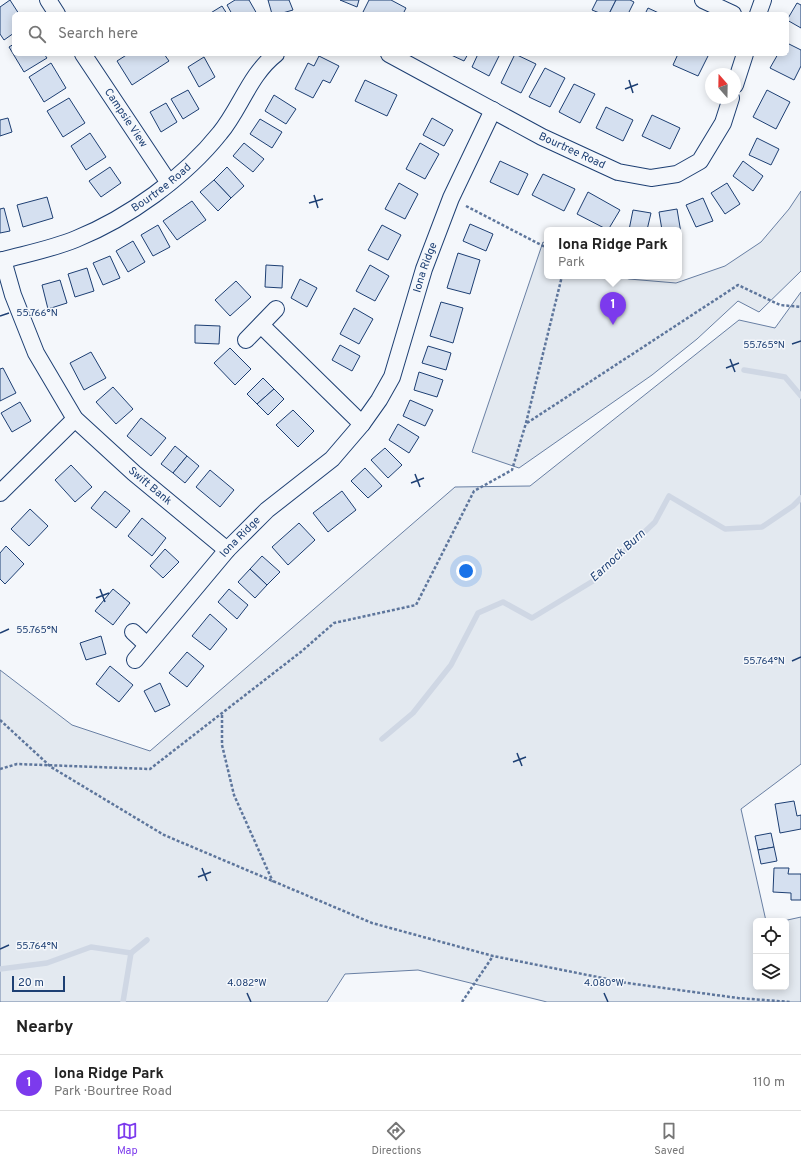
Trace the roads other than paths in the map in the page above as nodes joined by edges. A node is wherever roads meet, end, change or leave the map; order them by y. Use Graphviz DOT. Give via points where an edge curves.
graph roads {
  1 [pos="48,0"];
  2 [pos="703,0"];
  3 [pos="763,0"];
  4 [pos="56,12"];
  5 [pos="729,12"];
  6 [pos="759,12"];
  7 [pos="84,56"];
  8 [pos="274,56"];
  9 [pos="393,56"];
  10 [pos="744,56"];
  11 [pos="740,68"];
  12 [pos="729,104"];
  13 [pos="493,110"];
  14 [pos="169,183"];
  15 [pos="1,261"];
  16 [pos="276,309"];
  17 [pos="261,325"];
  18 [pos="246,340"];
  19 [pos="75,419"];
  20 [pos="362,424"];
  21 [pos="0,493"];
  22 [pos="227,550"];
  23 [pos="133,632"];
  24 [pos="147,645"];
  25 [pos="134,660"];
  1 -- 4 [label="street"];
  2 -- 5 [label="street"];
  3 -- 6 [label="street"];
  7 -- 14 [label="street, Campsie View"];
  8 -- 14 [label="street, Bourtree Road" via="259,72 227,125 206,151"];
  9 -- 13 [label="street, Bourtree Road"];
  10 -- 11 [label="street"];
  12 -- 13 [label="street, Bourtree Road" via="723,123 700,161 677,174 651,178 618,172 542,137"];
  13 -- 20 [label="street, Iona Ridge" via="451,198 424,269 392,377"];
  14 -- 15 [label="street, Bourtree Road" via="109,223 76,239"];
  15 -- 19 [label="street, Swift Bank" via="36,352"];
  16 -- 17 [label="street"];
  17 -- 18 [label="street"];
  17 -- 20 [label="street"];
  19 -- 21 [label="street"];
  19 -- 22 [label="street, Swift Bank" via="134,473"];
  20 -- 22 [label="street, Iona Ridge" via="332,459 268,510"];
  22 -- 24 [label="street, Iona Ridge"];
  23 -- 24 [label="street"];
  24 -- 25 [label="street, Iona Ridge"];
}
